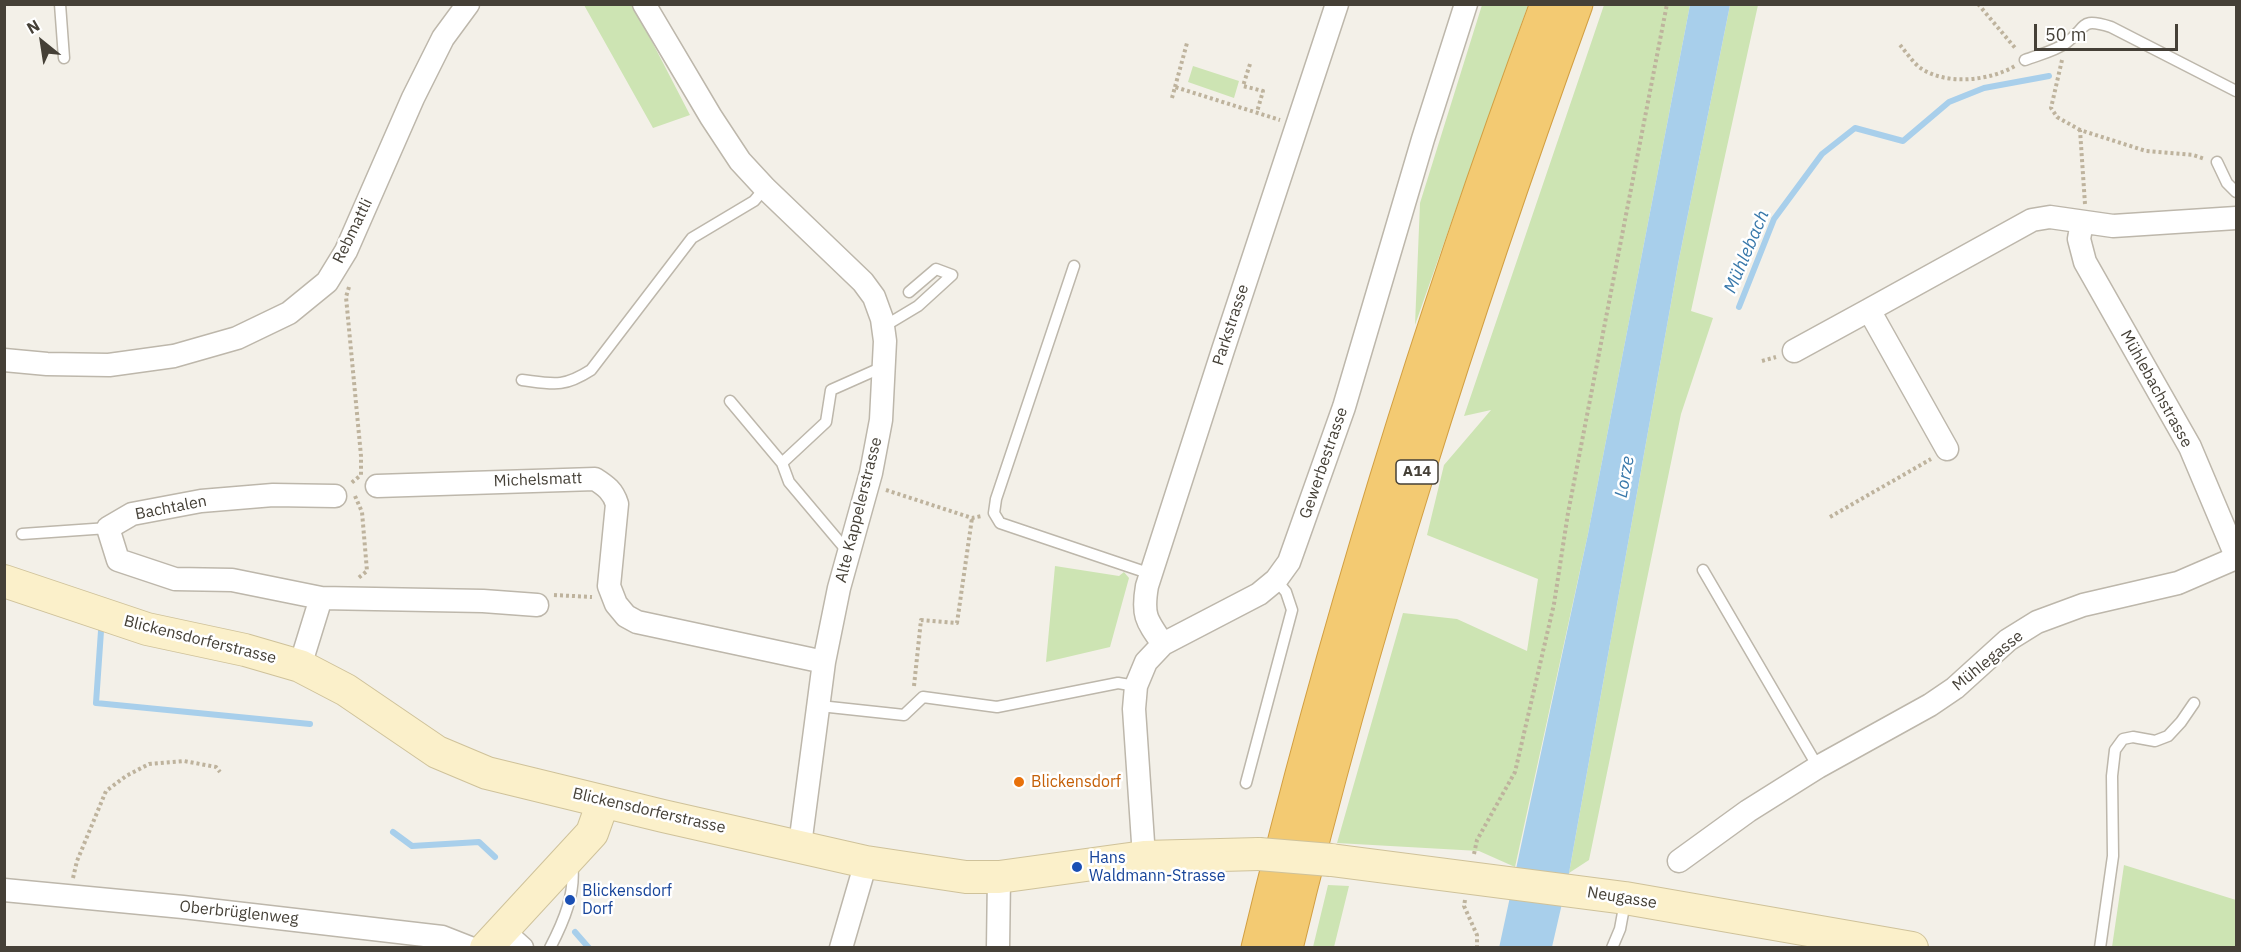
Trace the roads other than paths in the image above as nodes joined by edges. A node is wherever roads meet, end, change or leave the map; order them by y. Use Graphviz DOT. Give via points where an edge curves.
graph roads {
  1 [pos="60,4"];
  2 [pos="468,4"];
  3 [pos="644,4"];
  4 [pos="1337,4"];
  5 [pos="1466,4"];
  6 [pos="1547,4"];
  7 [pos="1576,4"];
  8 [pos="64,58"];
  9 [pos="2025,60"];
  10 [pos="2236,91"];
  11 [pos="2217,162"];
  12 [pos="765,188"];
  13 [pos="2236,192"];
  14 [pos="2236,218"];
  15 [pos="2084,222"];
  16 [pos="1074,266"];
  17 [pos="909,292"];
  18 [pos="1869,310"];
  19 [pos="883,327"];
  20 [pos="1794,351"];
  21 [pos="4,360"];
  22 [pos="885,366"];
  23 [pos="522,380"];
  24 [pos="730,401"];
  25 [pos="1947,449"];
  26 [pos="782,463"];
  27 [pos="377,486"];
  28 [pos="341,495"];
  29 [pos="108,528"];
  30 [pos="22,534"];
  31 [pos="849,553"];
  32 [pos="2236,557"];
  33 [pos="1703,570"];
  34 [pos="1151,573"];
  35 [pos="1276,580"];
  36 [pos="4,581"];
  37 [pos="321,598"];
  38 [pos="537,605"];
  39 [pos="1163,644"];
  40 [pos="824,662"];
  41 [pos="300,666"];
  42 [pos="1136,686"];
  43 [pos="2194,703"];
  44 [pos="820,706"];
  45 [pos="1818,767"];
  46 [pos="1246,783"];
  47 [pos="603,802"];
  48 [pos="800,845"];
  49 [pos="572,857"];
  50 [pos="1144,857"];
  51 [pos="1330,860"];
  52 [pos="1679,861"];
  53 [pos="867,862"];
  54 [pos="999,877"];
  55 [pos="4,890"];
  56 [pos="1625,898"];
  57 [pos="503,942"];
  58 [pos="470,948"];
  59 [pos="550,948"];
  60 [pos="841,948"];
  61 [pos="998,948"];
  62 [pos="1258,948"];
  63 [pos="1286,948"];
  64 [pos="1612,948"];
  65 [pos="1912,948"];
  66 [pos="2100,948"];
  1 -- 8 [label="lane"];
  2 -- 21 [label="street, Rebmattli" via="443,38 428,68 346,251 327,282 289,313 237,338 174,356 109,365"];
  3 -- 12 [label="street, Alte Kappelerstrasse" via="740,161"];
  4 -- 34 [label="street, Parkstrasse"];
  5 -- 35 [label="street, Gewerbestrasse" via="1344,407 1288,562"];
  6 -- 62 [label="highway, A14" via="1471,219 1347,611"];
  7 -- 63 [label="highway, A14" via="1423,451 1355,685"];
  9 -- 10 [label="lane" via="2066,44 2082,26 2093,22 2111,27"];
  11 -- 13 [label="lane"];
  12 -- 19 [label="street, Alte Kappelerstrasse" via="863,282 874,297"];
  12 -- 23 [label="lane" via="754,201 692,238 591,370 574,381 554,385"];
  14 -- 15 [label="street" via="2113,226"];
  15 -- 18 [label="street" via="2050,217 2032,220"];
  15 -- 32 [label="street, Mühlebachstrasse" via="2079,239 2085,262 2190,447"];
  16 -- 34 [label="lane" via="994,513 1000,523"];
  17 -- 19 [label="lane" via="936,269 952,275 918,306"];
  18 -- 20 [label="street"];
  18 -- 25 [label="street"];
  19 -- 22 [label="street, Alte Kappelerstrasse"];
  22 -- 26 [label="lane" via="831,390 826,422"];
  22 -- 31 [label="street, Alte Kappelerstrasse" via="881,420"];
  24 -- 26 [label="lane"];
  26 -- 31 [label="lane" via="789,482"];
  27 -- 40 [label="street, Michelsmatt" via="595,479 607,486 617,504 609,586 626,616 637,622"];
  28 -- 29 [label="street, Bachtalen" via="201,501 132,514"];
  29 -- 30 [label="lane"];
  29 -- 37 [label="street" via="118,560 129,564 175,579 232,580"];
  31 -- 40 [label="street, Alte Kappelerstrasse"];
  32 -- 45 [label="street, Mühlegasse" via="2178,583 2083,605 2037,622 2008,640 1930,705"];
  33 -- 45 [label="lane"];
  34 -- 39 [label="street, Parkstrasse" via="1144,607 1149,624"];
  35 -- 39 [label="street, Gewerbestrasse" via="1259,594"];
  35 -- 46 [label="lane" via="1292,609"];
  36 -- 41 [label="street, Blickensdorferstrasse" via="147,629"];
  37 -- 38 [label="street"];
  37 -- 41 [label="street"];
  39 -- 42 [label="street, Gewerbestrasse" via="1146,662"];
  40 -- 44 [label="street, Alte Kappelerstrasse"];
  41 -- 47 [label="street, Blickensdorferstrasse" via="346,690 437,752 487,772"];
  42 -- 44 [label="lane" via="1118,683 997,707 923,698 904,715"];
  42 -- 50 [label="street, Gewerbestrasse" via="1134,709"];
  43 -- 66 [label="lane" via="2168,736 2155,741 2133,737 2123,740 2115,750 2113,856"];
  44 -- 48 [label="street, Alte Kappelerstrasse"];
  45 -- 52 [label="street, Mühlegasse"];
  47 -- 48 [label="street, Blickensdorferstrasse"];
  47 -- 49 [label="street" via="592,833"];
  48 -- 53 [label="street, Blickensdorferstrasse"];
  49 -- 57 [label="street"];
  49 -- 59 [label="lane" via="570,900"];
  50 -- 51 [label="street, Blickensdorferstrasse, bridge" via="1259,854"];
  50 -- 54 [label="street, Blickensdorferstrasse"];
  51 -- 56 [label="street, Neugasse"];
  53 -- 54 [label="street, Blickensdorferstrasse" via="966,877"];
  53 -- 60 [label="street"];
  54 -- 61 [label="street"];
  55 -- 58 [label="street, Oberbrüglenweg" via="442,936"];
  56 -- 64 [label="lane"];
  56 -- 65 [label="street, Neugasse"];
}
